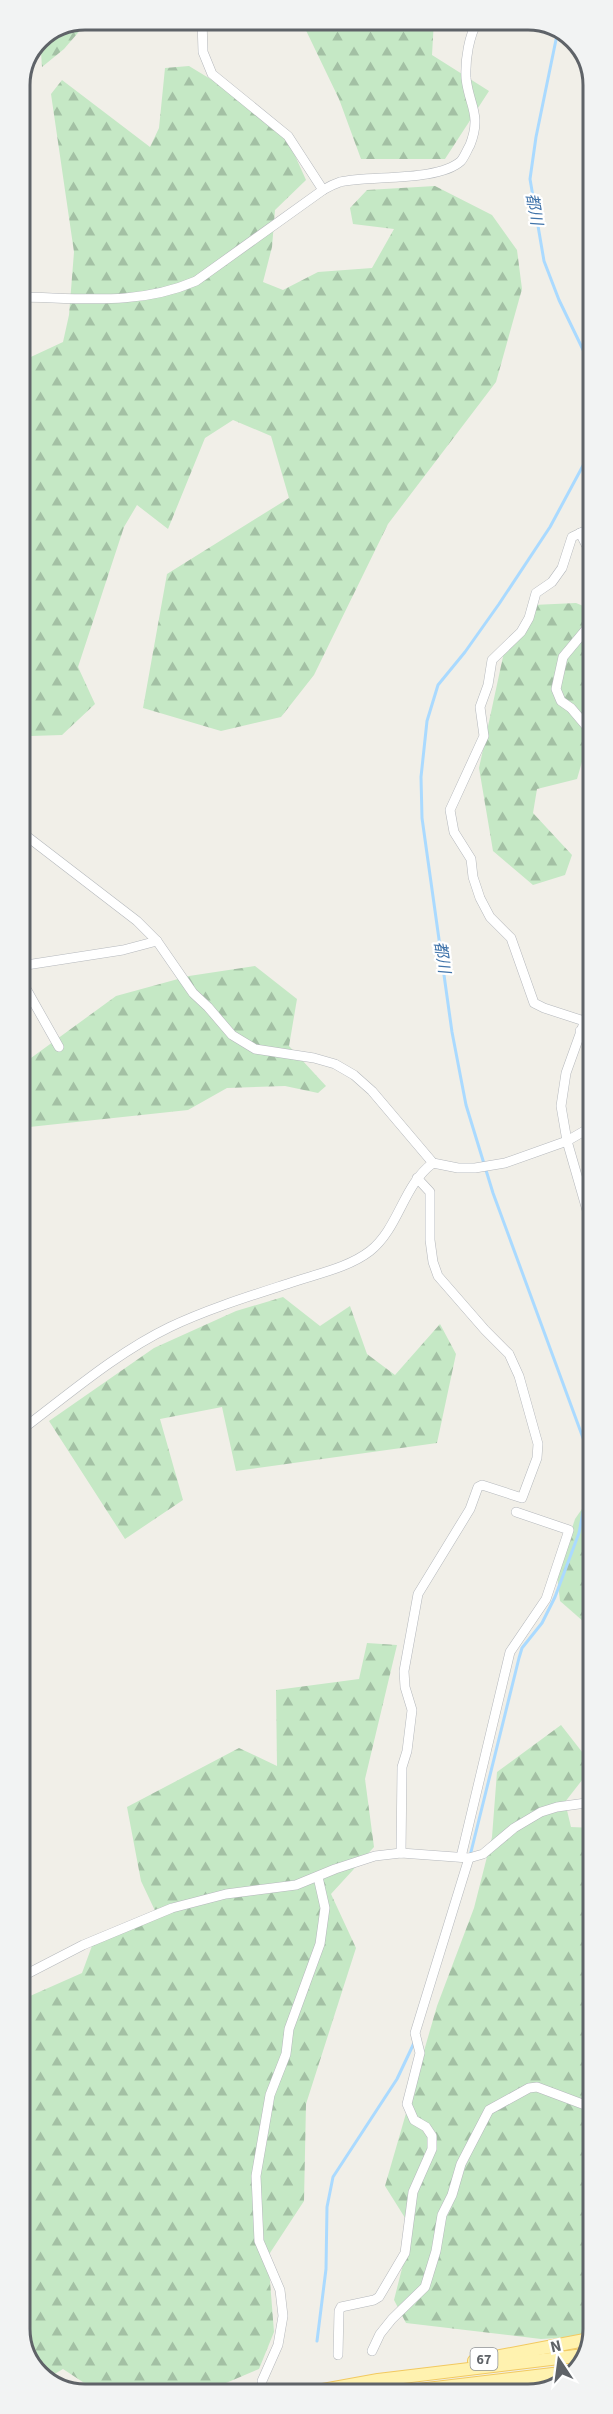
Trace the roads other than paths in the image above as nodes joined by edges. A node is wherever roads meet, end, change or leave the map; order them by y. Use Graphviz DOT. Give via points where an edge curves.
graph roads {
  1 [pos="202,30"];
  2 [pos="473,30"];
  3 [pos="323,190"];
  4 [pos="30,297"];
  5 [pos="583,532"];
  6 [pos="580,533"];
  7 [pos="583,539"];
  8 [pos="583,633"];
  9 [pos="583,723"];
  10 [pos="30,839"];
  11 [pos="157,941"];
  12 [pos="30,964"];
  13 [pos="30,996"];
  14 [pos="583,1021"];
  15 [pos="583,1024"];
  16 [pos="580,1031"];
  17 [pos="583,1031"];
  18 [pos="59,1047"];
  19 [pos="583,1132"];
  20 [pos="567,1141"];
  21 [pos="433,1163"];
  22 [pos="417,1178"];
  23 [pos="583,1196"];
  24 [pos="30,1424"];
  25 [pos="516,1512"];
  26 [pos="583,1803"];
  27 [pos="401,1853"];
  28 [pos="465,1857"];
  29 [pos="318,1877"];
  30 [pos="30,1972"];
  31 [pos="583,2104"];
  32 [pos="582,2341"];
  33 [pos="372,2351"];
  34 [pos="338,2355"];
  35 [pos="576,2356"];
  36 [pos="561,2373"];
  37 [pos="378,2380"];
  38 [pos="262,2381"];
  39 [pos="483,2382"];
  40 [pos="356,2384"];
  41 [pos="467,2384"];
  42 [pos="498,2384"];
  1 -- 3 [label="street" via="203,52 212,74 288,136"];
  2 -- 3 [label="street" via="466,78 476,119 473,136 460,162 423,174 340,182"];
  3 -- 4 [label="street" via="196,281 176,290 131,299"];
  5 -- 6 [label="street"];
  6 -- 7 [label="street"];
  6 -- 14 [label="street" via="572,537 562,568 552,582 536,593 521,633 492,660 480,707 484,736 450,810 454,832 471,859 472,877 480,898 490,917 511,938 534,1003"];
  8 -- 9 [label="street" via="563,657 556,689 561,701"];
  10 -- 11 [label="street"];
  11 -- 12 [label="street"];
  11 -- 21 [label="street" via="193,993 232,1035 255,1049 314,1058 354,1075"];
  13 -- 18 [label="street"];
  15 -- 16 [label="street"];
  16 -- 17 [label="street"];
  16 -- 20 [label="street" via="562,1094"];
  19 -- 20 [label="street"];
  20 -- 21 [label="street" via="492,1166 458,1168"];
  20 -- 23 [label="street"];
  21 -- 22 [label="street"];
  22 -- 24 [label="street" via="387,1231 359,1258 169,1328 116,1360"];
  22 -- 27 [label="street" via="430,1192 430,1240 438,1276 515,1364 538,1451 522,1498 482,1485 476,1490 470,1509 418,1594 404,1671 412,1710 402,1767"];
  25 -- 28 [label="street" via="568,1530 546,1599 510,1652"];
  26 -- 28 [label="street" via="541,1812 513,1828 483,1854"];
  27 -- 28 [label="street"];
  27 -- 29 [label="street" via="375,1856"];
  28 -- 34 [label="street" via="415,2033 420,2053 407,2104 414,2120 432,2136 432,2150 413,2192 405,2253 379,2297 341,2307"];
  29 -- 30 [label="street" via="296,1885 226,1894 172,1908 83,1945"];
  29 -- 38 [label="street" via="325,1908 320,1944 270,2095 256,2176 259,2241 280,2290 283,2316 278,2345"];
  31 -- 33 [label="street" via="537,2087 489,2110 461,2164 442,2215 425,2287 392,2319"];
  32 -- 37 [label="main road, 67"];
  35 -- 37 [label="main road, 67"];
  36 -- 39 [label="main road, 67"];
  37 -- 40 [label="main road, 67"];
  39 -- 41 [label="main road, 67"];
  39 -- 42 [label="main road, 67"];
}
